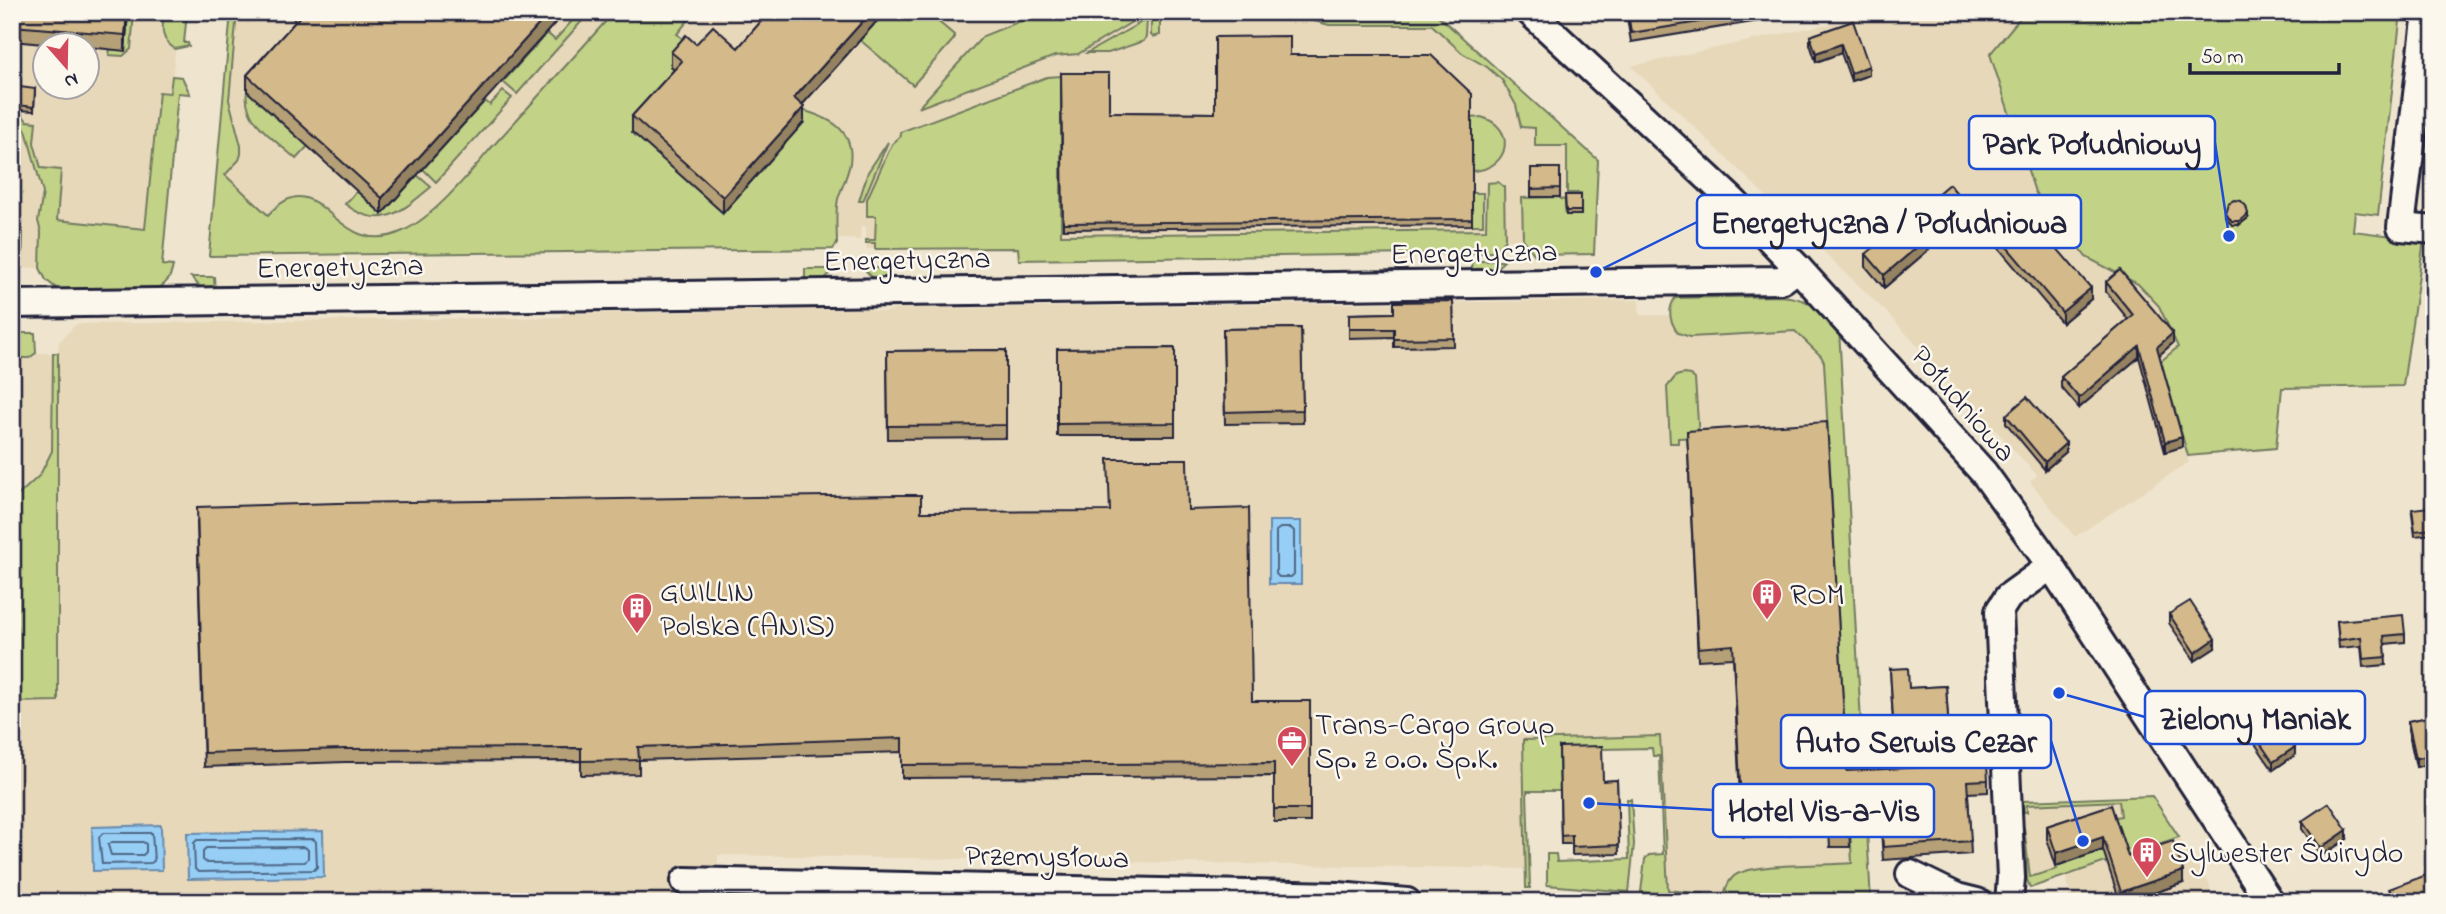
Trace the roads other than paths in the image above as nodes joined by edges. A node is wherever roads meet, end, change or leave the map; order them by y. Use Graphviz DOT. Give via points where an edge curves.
graph roads {
  1 [pos="1530,12"];
  2 [pos="2427,12"];
  3 [pos="2434,230"];
  4 [pos="1798,268"];
  5 [pos="12,304"];
  6 [pos="2051,566"];
  7 [pos="1910,874"];
  8 [pos="685,881"];
  9 [pos="1406,902"];
  10 [pos="1977,902"];
  11 [pos="2009,902"];
  12 [pos="2270,902"];
  1 -- 4 [label="street, Południowa" via="1733,201"];
  2 -- 3 [label="street" via="2401,227"];
  4 -- 5 [label="street, Energetyczna" via="1782,280"];
  4 -- 6 [label="street, Południowa" via="1984,473"];
  6 -- 11 [label="street" via="2008,597 1999,611"];
  6 -- 12 [label="street, Południowa"];
  7 -- 10 [label="street"];
  8 -- 9 [label="street, Przemysłowa" via="1317,895"];
}
